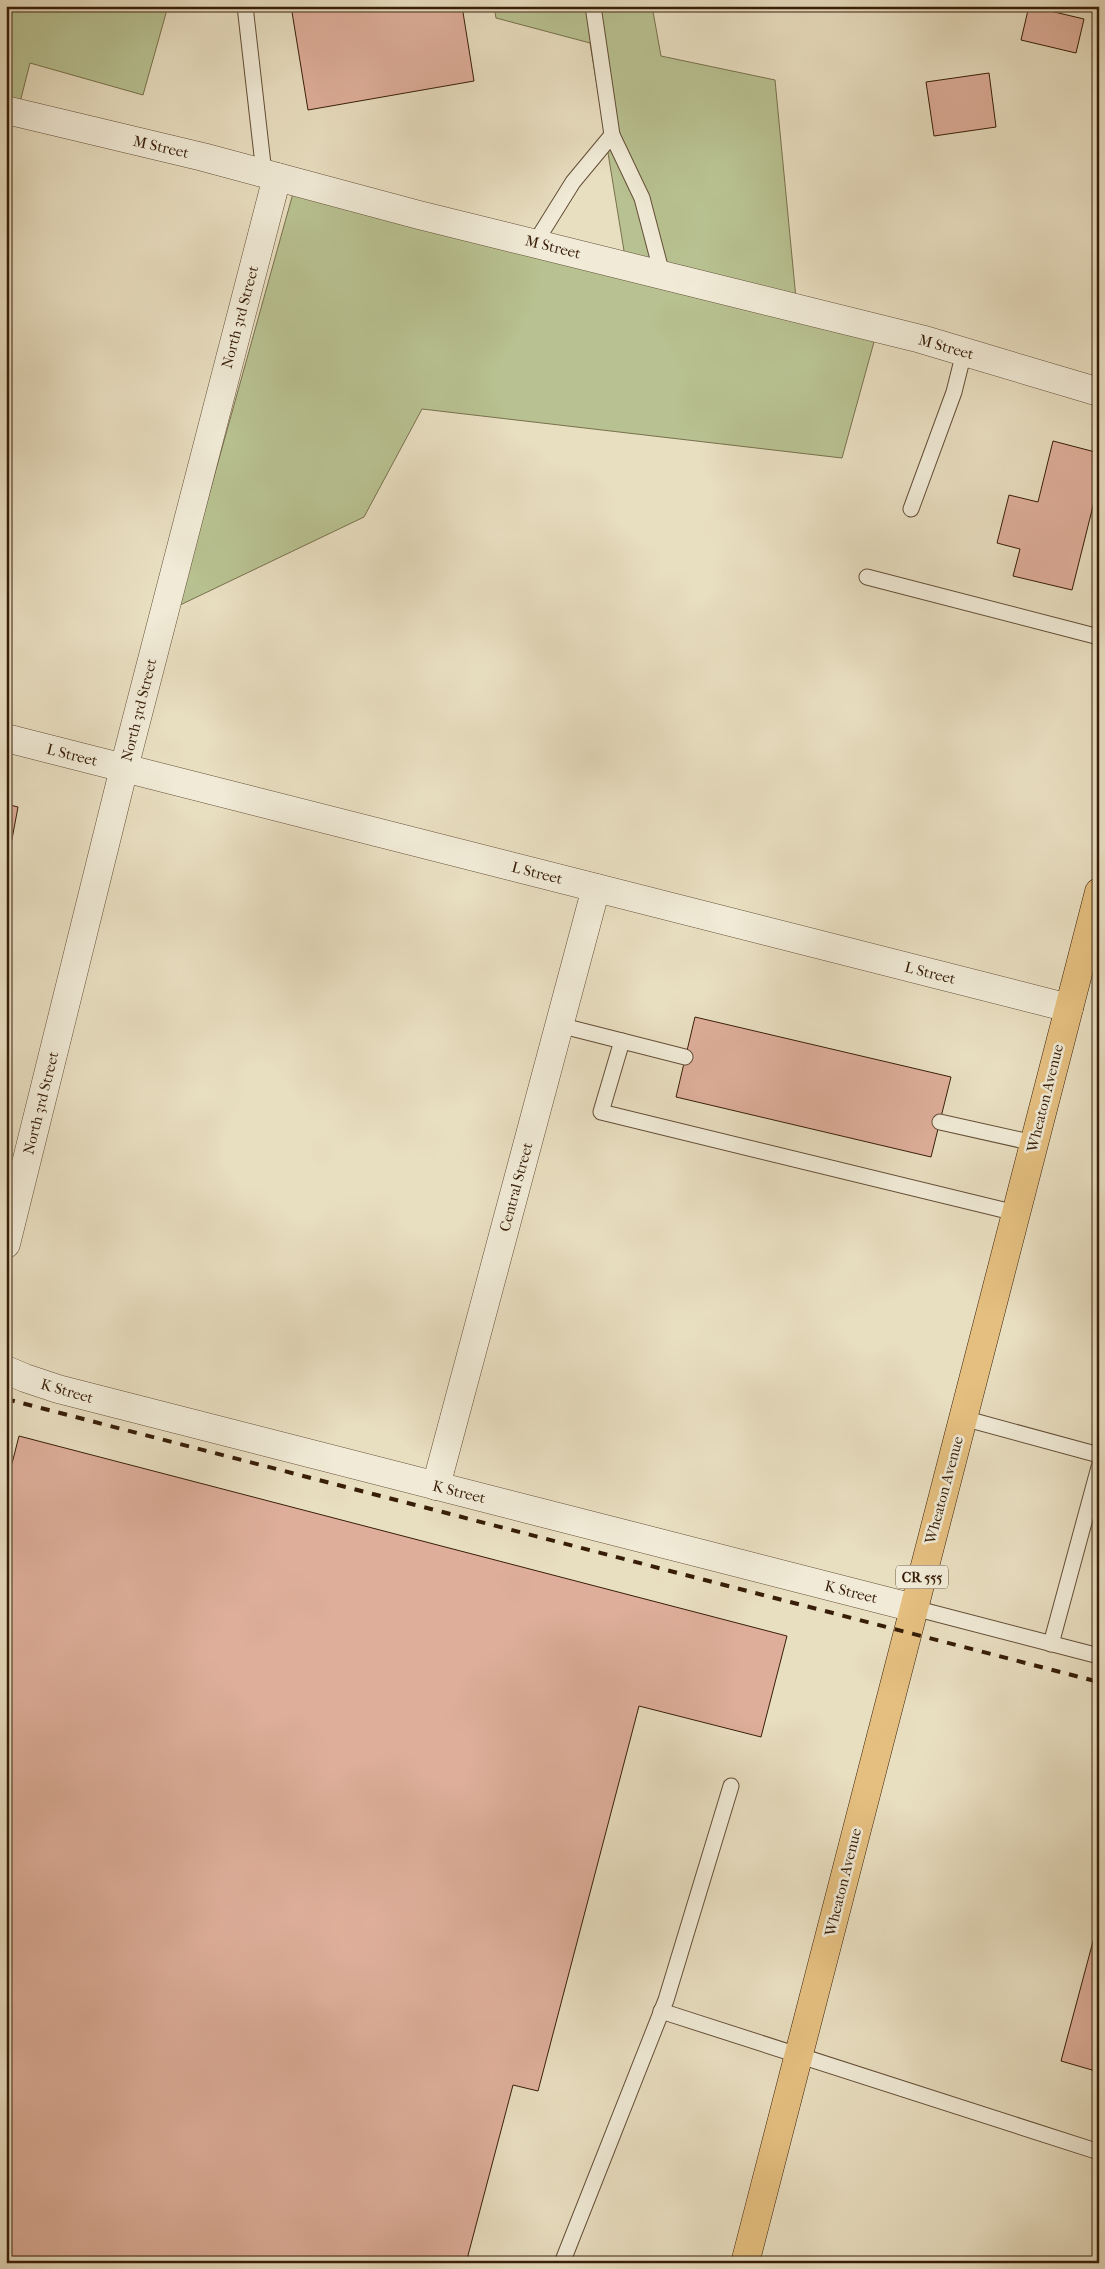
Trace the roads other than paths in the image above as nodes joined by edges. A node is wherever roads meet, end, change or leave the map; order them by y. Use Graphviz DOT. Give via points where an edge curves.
graph roads {
  1 [pos="245,6"];
  2 [pos="593,6"];
  3 [pos="6,110"];
  4 [pos="612,135"];
  5 [pos="270,175"];
  6 [pos="536,243"];
  7 [pos="662,274"];
  8 [pos="964,352"];
  9 [pos="1099,392"];
  10 [pos="911,509"];
  11 [pos="867,577"];
  12 [pos="1099,637"];
  13 [pos="6,738"];
  14 [pos="124,768"];
  15 [pos="596,888"];
  16 [pos="1099,892"];
  17 [pos="1069,1008"];
  18 [pos="560,1025"];
  19 [pos="622,1041"];
  20 [pos="685,1057"];
  21 [pos="940,1122"];
  22 [pos="1034,1143"];
  23 [pos="1016,1213"];
  24 [pos="6,1244"];
  25 [pos="6,1370"];
  26 [pos="963,1418"];
  27 [pos="1099,1455"];
  28 [pos="1099,1467"];
  29 [pos="436,1486"];
  30 [pos="914,1608"];
  31 [pos="1051,1644"];
  32 [pos="1099,1656"];
  33 [pos="731,1786"];
  34 [pos="661,2012"];
  35 [pos="799,2055"];
  36 [pos="1099,2152"];
  37 [pos="562,2263"];
  38 [pos="745,2263"];
  1 -- 5 [label="lane"];
  2 -- 4 [label="lane"];
  3 -- 5 [label="street, M Street"];
  4 -- 6 [label="lane" via="573,182"];
  4 -- 7 [label="lane" via="642,198"];
  5 -- 6 [label="street, M Street"];
  5 -- 14 [label="street, North 3rd Street"];
  6 -- 7 [label="street, M Street"];
  7 -- 8 [label="street, M Street"];
  8 -- 9 [label="street, M Street"];
  8 -- 10 [label="lane" via="954,392"];
  11 -- 12 [label="lane"];
  13 -- 14 [label="street, L Street"];
  14 -- 15 [label="street, L Street"];
  14 -- 24 [label="street, North 3rd Street"];
  15 -- 17 [label="street, L Street"];
  15 -- 18 [label="street, Central Street"];
  16 -- 17 [label="main road, Wheaton Avenue / CR 555"];
  17 -- 22 [label="main road, Wheaton Avenue / CR 555"];
  18 -- 19 [label="lane"];
  18 -- 29 [label="street, Central Street"];
  19 -- 20 [label="lane"];
  19 -- 23 [label="lane" via="601,1112"];
  21 -- 22 [label="lane"];
  22 -- 23 [label="main road, Wheaton Avenue / CR 555"];
  23 -- 26 [label="main road, Wheaton Avenue / CR 555"];
  25 -- 29 [label="street, K Street" via="58,1389"];
  26 -- 27 [label="lane"];
  26 -- 30 [label="main road, Wheaton Avenue / CR 555"];
  28 -- 31 [label="lane"];
  29 -- 30 [label="street, K Street"];
  30 -- 31 [label="lane"];
  30 -- 35 [label="main road, Wheaton Avenue / CR 555"];
  31 -- 32 [label="lane"];
  33 -- 34 [label="lane"];
  34 -- 35 [label="lane"];
  34 -- 37 [label="lane"];
  35 -- 36 [label="lane"];
  35 -- 38 [label="main road, Wheaton Avenue / CR 555"];
}
